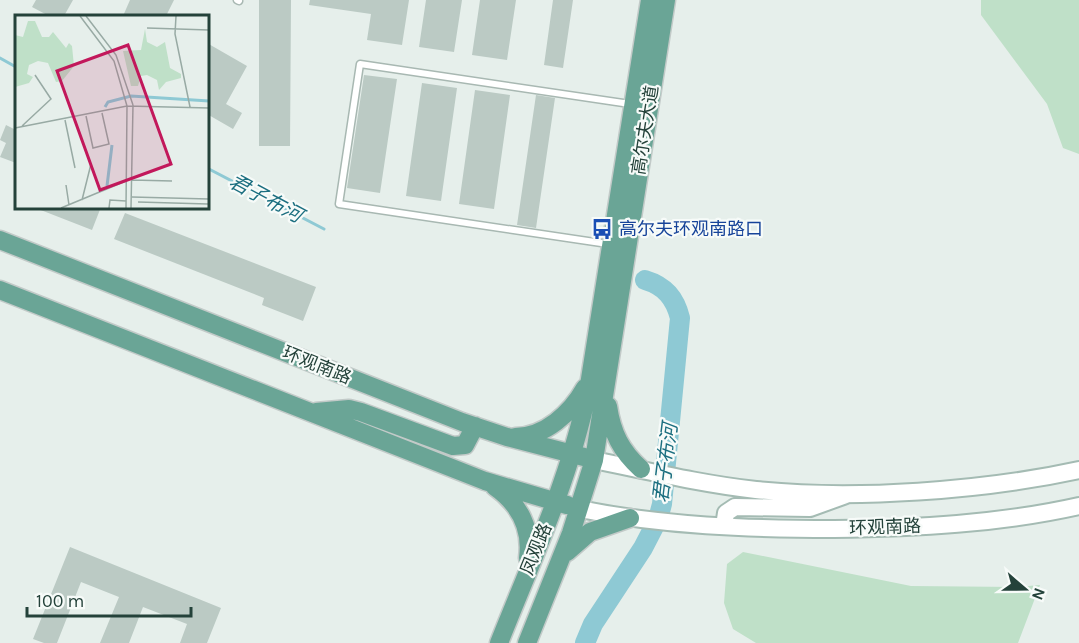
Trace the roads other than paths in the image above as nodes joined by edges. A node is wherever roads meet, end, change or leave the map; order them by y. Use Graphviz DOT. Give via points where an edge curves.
graph roads {
  1 [pos="650,0"];
  2 [pos="666,0"];
  3 [pos="634,105"];
  4 [pos="0,240"];
  5 [pos="615,254"];
  6 [pos="0,290"];
  7 [pos="599,379"];
  8 [pos="311,413"];
  9 [pos="474,426"];
  10 [pos="507,437"];
  11 [pos="572,454"];
  12 [pos="594,460"];
  13 [pos="640,469"];
  14 [pos="1079,470"];
  15 [pos="485,481"];
  16 [pos="852,492"];
  17 [pos="554,502"];
  18 [pos="1079,506"];
  19 [pos="580,509"];
  20 [pos="630,518"];
  21 [pos="724,526"];
  22 [pos="560,564"];
  23 [pos="524,579"];
  24 [pos="500,643"];
  25 [pos="527,643"];
  1 -- 3 [label="main road, 高尔夫大道"];
  2 -- 5 [label="main road, 高尔夫大道"];
  3 -- 5 [label="main road, 高尔夫大道"];
  3 -- 5 [label="lane" via="360,64 339,204"];
  4 -- 9 [label="main road, 环观南路"];
  5 -- 7 [label="main road"];
  6 -- 8 [label="main road"];
  7 -- 10 [label="main road" via="556,422 532,435"];
  7 -- 11 [label="main road"];
  7 -- 12 [label="main road"];
  7 -- 13 [label="main road" via="614,435"];
  8 -- 9 [label="main road" via="361,412 459,447 469,440"];
  8 -- 15 [label="main road"];
  9 -- 10 [label="main road, 环观南路"];
  10 -- 11 [label="main road, 环观南路"];
  11 -- 12 [label="main road, 环观南路"];
  11 -- 17 [label="main road, 凤观路"];
  12 -- 13 [label="street, 环观南路"];
  12 -- 19 [label="main road, 凤观路"];
  13 -- 16 [label="street, 环观南路" via="757,490"];
  14 -- 16 [label="street, 环观南路" via="986,485"];
  15 -- 17 [label="main road"];
  15 -- 23 [label="main road" via="513,504 526,527 529,553"];
  16 -- 21 [label="street" via="810,508 735,507 726,513"];
  17 -- 19 [label="main road"];
  17 -- 23 [label="main road, 凤观路"];
  18 -- 21 [label="street, 环观南路" via="994,521 904,527"];
  19 -- 20 [label="street"];
  19 -- 22 [label="main road, 凤观路"];
  20 -- 21 [label="street, 环观南路"];
  20 -- 22 [label="main road" via="590,532 569,550"];
  22 -- 25 [label="main road, 凤观路"];
  23 -- 24 [label="main road, 凤观路"];
}
